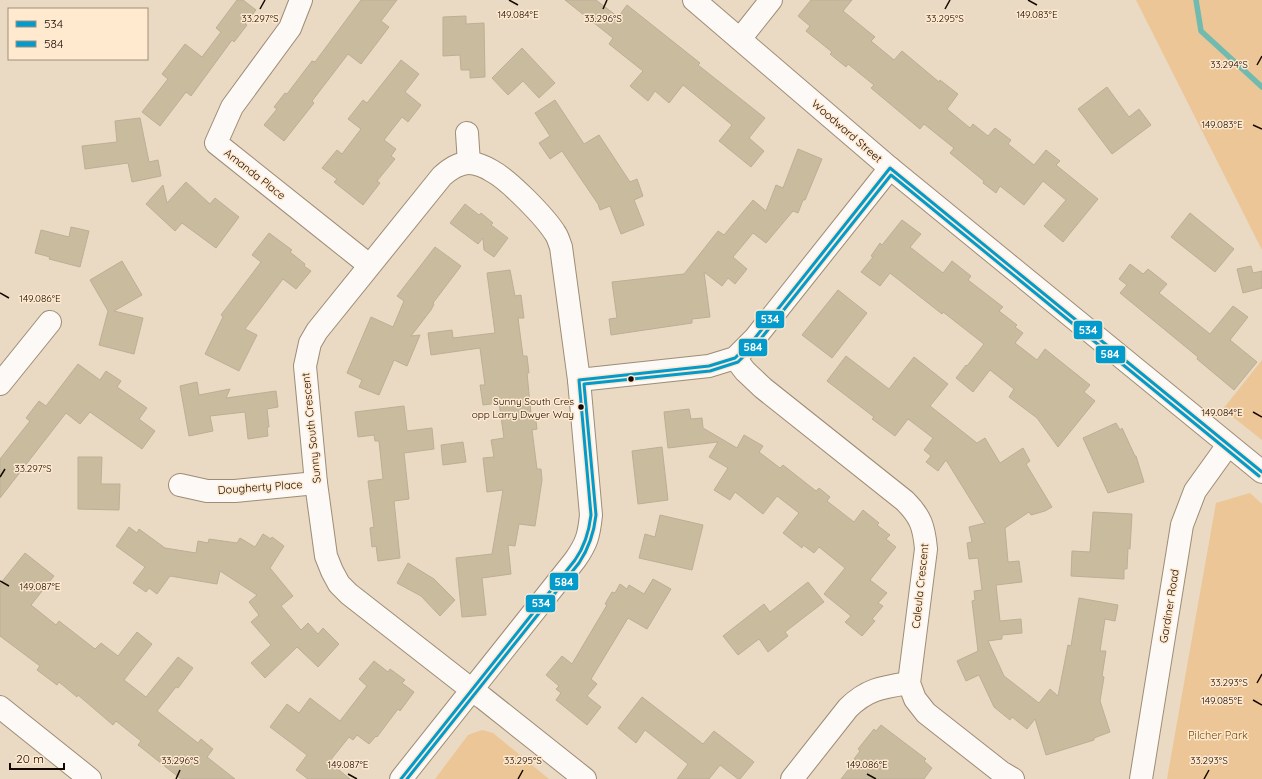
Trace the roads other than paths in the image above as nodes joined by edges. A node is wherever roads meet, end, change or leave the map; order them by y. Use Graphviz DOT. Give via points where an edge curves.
graph roads {
  1 [pos="301,0"];
  2 [pos="694,0"];
  3 [pos="771,0"];
  4 [pos="740,38"];
  5 [pos="467,133"];
  6 [pos="469,163"];
  7 [pos="890,168"];
  8 [pos="369,265"];
  9 [pos="50,322"];
  10 [pos="735,358"];
  11 [pos="579,380"];
  12 [pos="0,384"];
  13 [pos="1228,445"];
  14 [pos="1262,472"];
  15 [pos="316,483"];
  16 [pos="180,485"];
  17 [pos="909,683"];
  18 [pos="472,690"];
  19 [pos="0,707"];
  20 [pos="90,779"];
  21 [pos="401,779"];
  22 [pos="586,779"];
  23 [pos="792,779"];
  24 [pos="1013,779"];
  25 [pos="1141,779"];
  1 -- 8 [label="street, Amanda Place" via="290,28 232,107 216,143"];
  2 -- 4 [label="street, Woodward Street"];
  3 -- 4 [label="street"];
  4 -- 7 [label="street, Woodward Street"];
  5 -- 6 [label="street"];
  6 -- 8 [label="street, Sunny South Crescent" via="456,166 442,176"];
  6 -- 11 [label="street" via="493,171 548,223 556,234 561,247"];
  7 -- 10 [label="street" via="755,338"];
  7 -- 13 [label="street, Woodward Street"];
  8 -- 15 [label="street, Sunny South Crescent" via="310,343 305,366"];
  9 -- 12 [label="street"];
  10 -- 11 [label="street" via="709,366"];
  10 -- 17 [label="street, Caleula Crescent" via="763,388 905,501 921,521 925,532 926,549"];
  11 -- 18 [label="street" via="591,515 585,546"];
  13 -- 14 [label="street, Woodward Street"];
  13 -- 25 [label="street, Gardiner Road" via="1195,491 1182,526"];
  15 -- 16 [label="street, Dougherty Place" via="235,491 207,491"];
  15 -- 18 [label="street, Sunny South Crescent" via="326,556 339,584"];
  17 -- 23 [label="street" via="885,687 866,693 855,700"];
  17 -- 24 [label="street" via="915,699 926,712"];
  18 -- 21 [label="street"];
  18 -- 22 [label="street, Sunny South Crescent"];
  19 -- 20 [label="street"];
}
